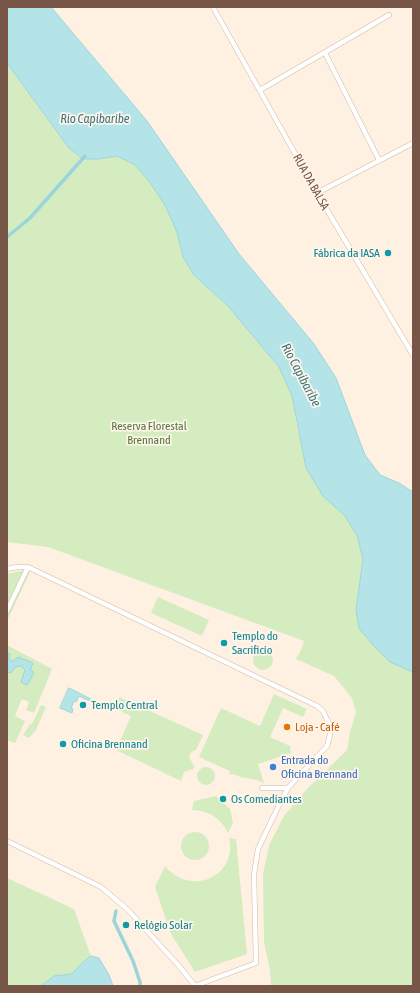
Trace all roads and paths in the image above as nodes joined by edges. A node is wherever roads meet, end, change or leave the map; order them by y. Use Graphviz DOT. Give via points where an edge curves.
graph roads {
  1 [pos="213,7"];
  2 [pos="389,15"];
  3 [pos="325,53"];
  4 [pos="260,90"];
  5 [pos="413,143"];
  6 [pos="379,160"];
  7 [pos="317,193"];
  8 [pos="413,355"];
  9 [pos="28,567"];
  10 [pos="7,569"];
  11 [pos="7,611"];
  12 [pos="262,788"];
  13 [pos="288,788"];
  14 [pos="7,841"];
  15 [pos="195,986"];
  1 -- 4 [label="lane, RUA DA BALSA"];
  2 -- 3 [label="lane"];
  3 -- 4 [label="lane"];
  3 -- 6 [label="lane"];
  4 -- 7 [label="lane, RUA DA BALSA"];
  5 -- 6 [label="lane"];
  6 -- 7 [label="lane"];
  7 -- 8 [label="lane, RUA DA BALSA"];
  9 -- 10 [label="lane"];
  9 -- 11 [label="lane"];
  9 -- 13 [label="lane" via="323,711 330,735 327,746"];
  12 -- 13 [label="lane"];
  13 -- 15 [label="lane" via="258,849 254,874 256,963"];
  14 -- 15 [label="lane" via="101,887 128,910"];
}
